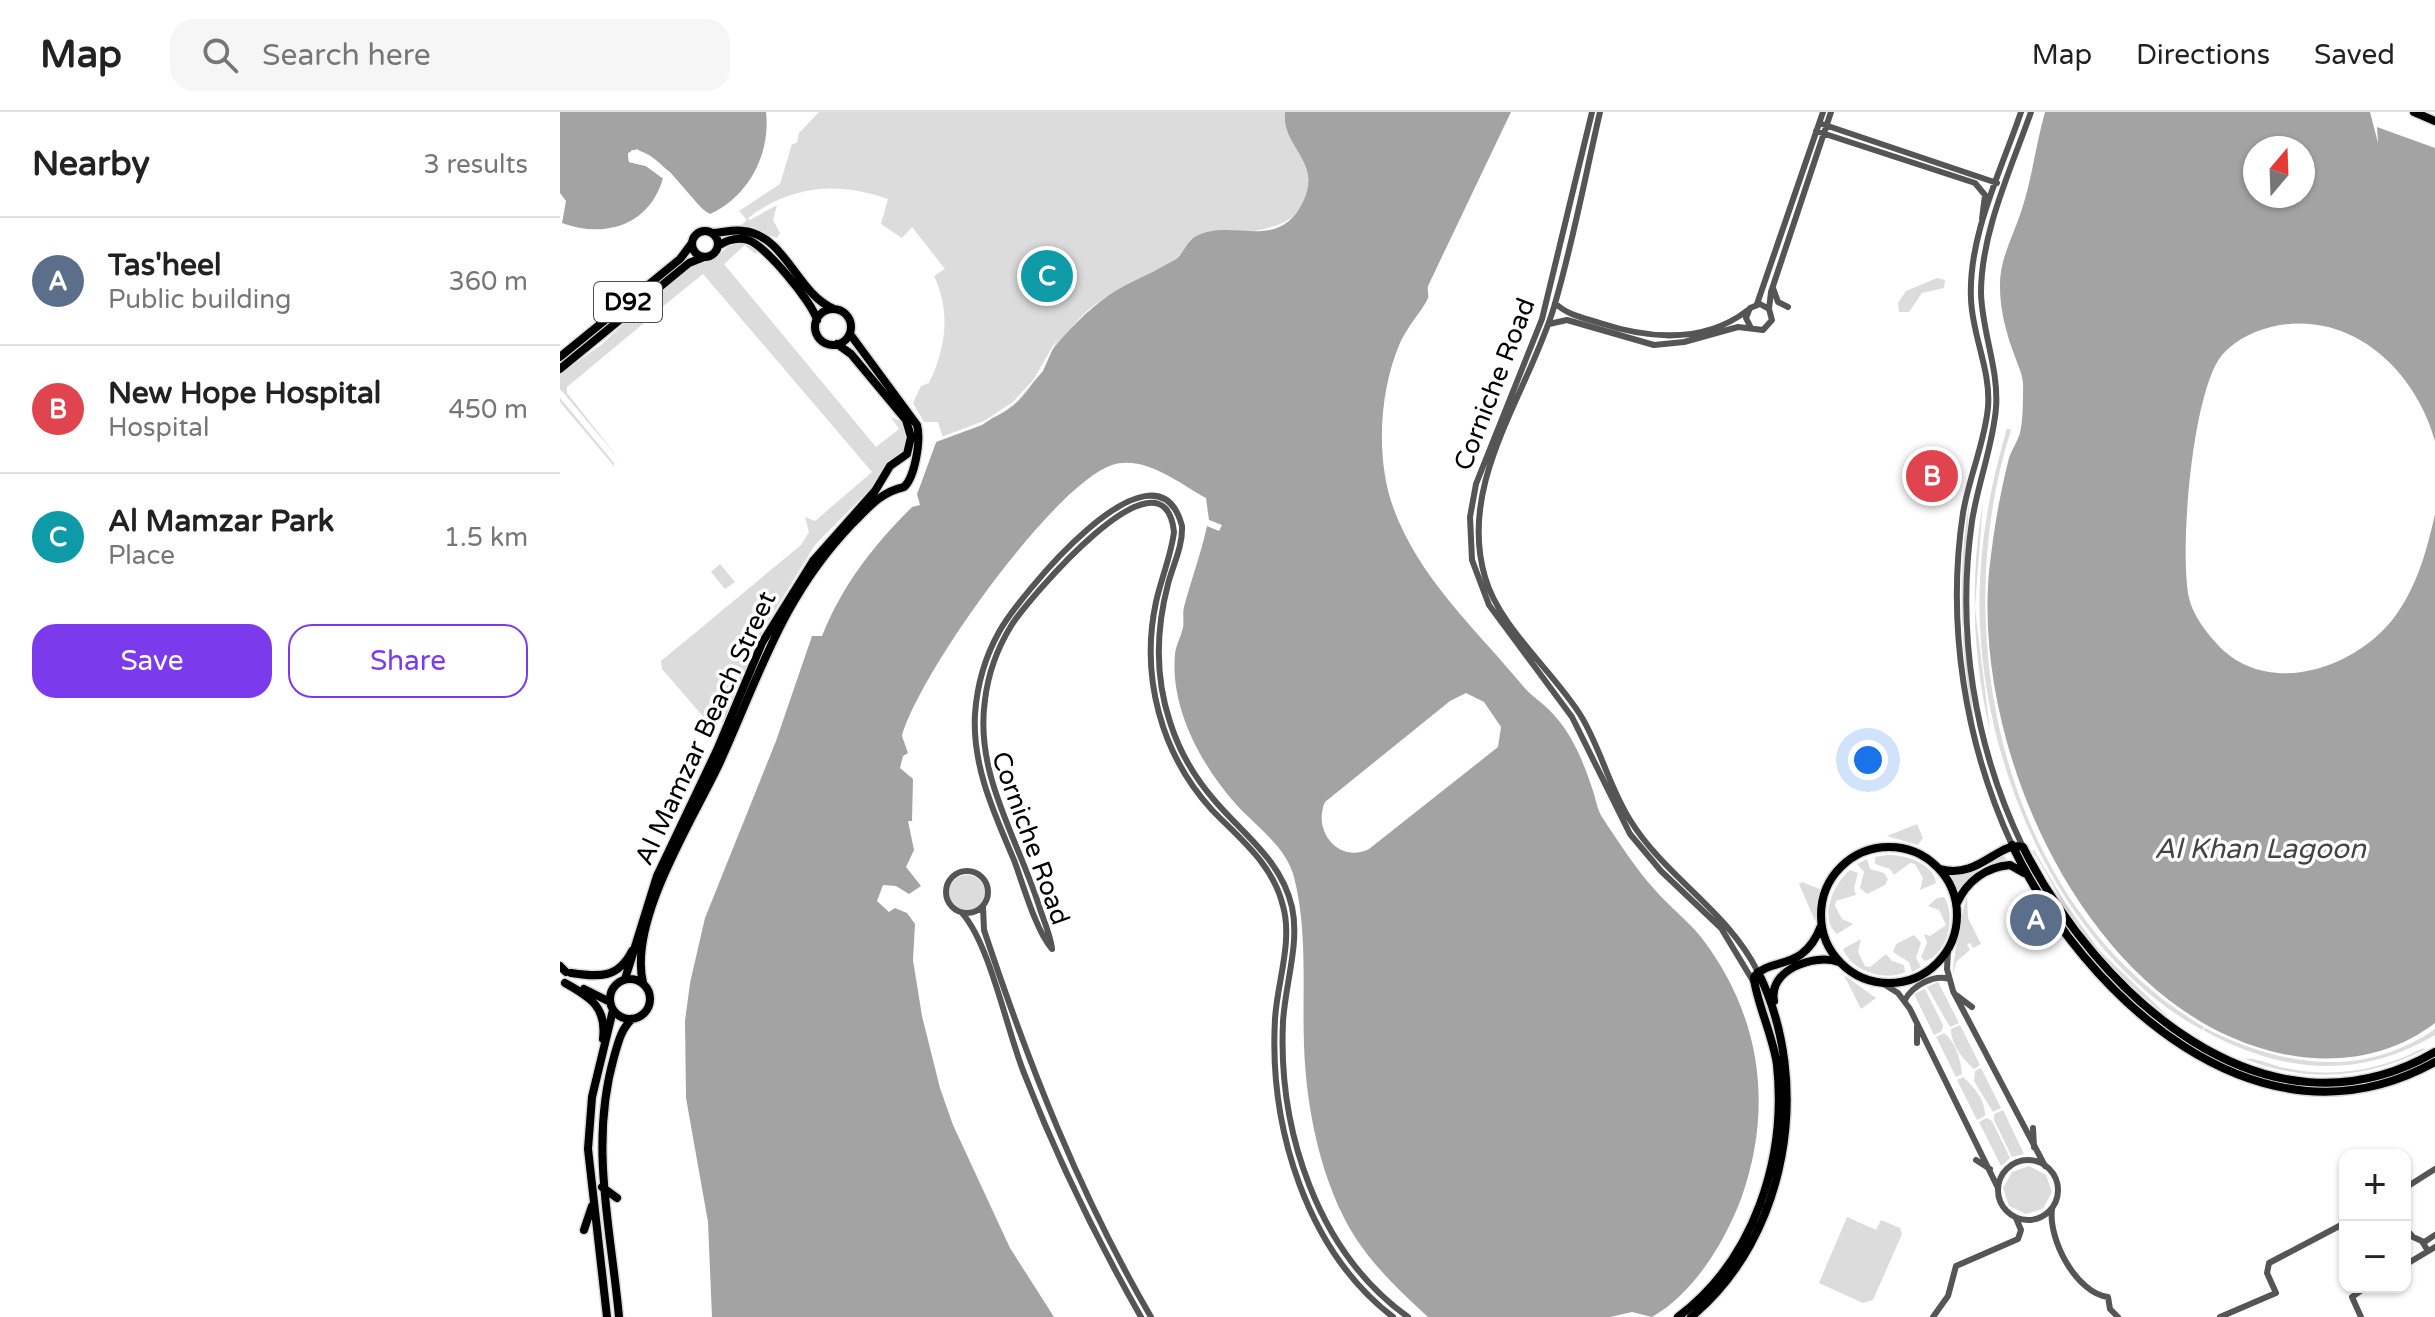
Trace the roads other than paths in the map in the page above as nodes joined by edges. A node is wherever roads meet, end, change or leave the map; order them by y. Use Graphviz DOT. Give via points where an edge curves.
graph roads {
  1 [pos="1592,112"];
  2 [pos="1600,112"];
  3 [pos="1823,112"];
  4 [pos="1832,112"];
  5 [pos="2021,112"];
  6 [pos="2031,112"];
  7 [pos="2414,112"];
  8 [pos="2435,121"];
  9 [pos="1823,124"];
  10 [pos="2007,128"];
  11 [pos="1820,132"];
  12 [pos="1845,132"];
  13 [pos="1838,138"];
  14 [pos="2012,139"];
  15 [pos="1818,148"];
  16 [pos="2003,165"];
  17 [pos="1979,176"];
  18 [pos="1997,183"];
  19 [pos="1983,223"];
  20 [pos="712,233"];
  21 [pos="692,243"];
  22 [pos="718,246"];
  23 [pos="768,249"];
  24 [pos="704,257"];
  25 [pos="1773,288"];
  26 [pos="1555,303"];
  27 [pos="1757,304"];
  28 [pos="1788,307"];
  29 [pos="834,309"];
  30 [pos="1769,309"];
  31 [pos="1748,310"];
  32 [pos="817,320"];
  33 [pos="1549,324"];
  34 [pos="1750,326"];
  35 [pos="850,334"];
  36 [pos="837,344"];
  37 [pos="560,357"];
  38 [pos="560,369"];
  39 [pos="1991,414"];
  40 [pos="1984,426"];
  41 [pos="1992,429"];
  42 [pos="1488,460"];
  43 [pos="899,462"];
  44 [pos="911,471"];
  45 [pos="886,475"];
  46 [pos="894,487"];
  47 [pos="1156,628"];
  48 [pos="1545,673"];
  49 [pos="1158,690"];
  50 [pos="2012,845"];
  51 [pos="2023,847"];
  52 [pos="1994,858"];
  53 [pos="2000,866"];
  54 [pos="1940,869"];
  55 [pos="1031,881"];
  56 [pos="2032,883"];
  57 [pos="1023,884"];
  58 [pos="1957,903"];
  59 [pos="983,907"];
  60 [pos="962,913"];
  61 [pos="1821,926"];
  62 [pos="636,944"];
  63 [pos="1948,950"];
  64 [pos="1839,962"];
  65 [pos="1774,968"];
  66 [pos="564,970"];
  67 [pos="1758,972"];
  68 [pos="1779,977"];
  69 [pos="625,979"];
  70 [pos="1949,979"];
  71 [pos="1753,981"];
  72 [pos="562,982"];
  73 [pos="643,983"];
  74 [pos="1882,983"];
  75 [pos="616,984"];
  76 [pos="1955,995"];
  77 [pos="1905,1000"];
  78 [pos="612,1006"];
  79 [pos="1972,1007"];
  80 [pos="1771,1015"];
  81 [pos="632,1019"];
  82 [pos="1917,1022"];
  83 [pos="1917,1043"];
  84 [pos="2435,1052"];
  85 [pos="601,1058"];
  86 [pos="2435,1062"];
  87 [pos="2285,1078"];
  88 [pos="2253,1079"];
  89 [pos="2033,1128"];
  90 [pos="2034,1150"];
  91 [pos="1976,1160"];
  92 [pos="2045,1166"];
  93 [pos="2435,1169"];
  94 [pos="1992,1170"];
  95 [pos="2411,1184"];
  96 [pos="602,1187"];
  97 [pos="1998,1188"];
  98 [pos="617,1198"];
  99 [pos="592,1205"];
  100 [pos="2052,1207"];
  101 [pos="2016,1218"];
  102 [pos="2339,1226"];
  103 [pos="584,1230"];
  104 [pos="2411,1233"];
  105 [pos="2435,1235"];
  106 [pos="2424,1242"];
  107 [pos="2432,1249"];
  108 [pos="2411,1261"];
  109 [pos="2355,1293"];
  110 [pos="607,1317"];
  111 [pos="619,1317"];
  112 [pos="1141,1317"];
  113 [pos="1151,1317"];
  114 [pos="1393,1317"];
  115 [pos="1408,1317"];
  116 [pos="1678,1317"];
  117 [pos="1691,1317"];
  118 [pos="1933,1317"];
  119 [pos="2118,1317"];
  120 [pos="2220,1317"];
  121 [pos="2361,1317"];
  1 -- 42 [label="street, Corniche Road" via="1542,319"];
  2 -- 26 [label="street, Corniche Road"];
  3 -- 9 [label="street"];
  4 -- 9 [label="street"];
  4 -- 12 [label="street"];
  5 -- 14 [label="street"];
  6 -- 39 [label="street" via="1983,268 1982,309 1996,387"];
  7 -- 8 [label="main road"];
  9 -- 11 [label="street"];
  9 -- 12 [label="street"];
  10 -- 14 [label="street"];
  11 -- 13 [label="street"];
  11 -- 15 [label="street"];
  11 -- 27 [label="street"];
  12 -- 17 [label="street"];
  13 -- 15 [label="street"];
  13 -- 19 [label="street" via="1975,183 1985,195"];
  14 -- 16 [label="street"];
  15 -- 25 [label="street"];
  16 -- 17 [label="street"];
  16 -- 18 [label="street"];
  17 -- 18 [label="street"];
  18 -- 19 [label="street"];
  19 -- 39 [label="street" via="1970,288"];
  20 -- 21 [label="main road" via="701,232"];
  20 -- 22 [label="main road"];
  20 -- 23 [label="main road" via="748,231"];
  21 -- 24 [label="main road"];
  21 -- 37 [label="main road, D92" via="680,259"];
  22 -- 23 [label="main road" via="742,239"];
  22 -- 24 [label="main road"];
  23 -- 29 [label="main road" via="815,298"];
  23 -- 32 [label="main road"];
  24 -- 38 [label="main road, D92" via="689,263"];
  25 -- 28 [label="street" via="1778,302"];
  25 -- 30 [label="street"];
  26 -- 31 [label="street" via="1572,314 1657,338 1719,326"];
  26 -- 33 [label="street, Corniche Road"];
  27 -- 30 [label="street"];
  27 -- 31 [label="street"];
  29 -- 32 [label="main road"];
  29 -- 35 [label="main road" via="847,316"];
  30 -- 34 [label="street" via="1768,327"];
  31 -- 34 [label="street"];
  32 -- 36 [label="main road" via="819,337"];
  33 -- 34 [label="street" via="1567,320 1654,345"];
  33 -- 42 [label="street, Corniche Road"];
  35 -- 36 [label="main road"];
  35 -- 44 [label="main road" via="915,419 919,441"];
  36 -- 43 [label="main road" via="906,420 911,443"];
  39 -- 40 [label="street"];
  39 -- 41 [label="street"];
  40 -- 41 [label="street"];
  40 -- 50 [label="street" via="1961,529 1959,640 1977,747"];
  41 -- 51 [label="street" via="1970,538 1968,642 1985,747"];
  42 -- 48 [label="street, Corniche Road" via="1470,517 1474,568 1493,612"];
  43 -- 44 [label="main road"];
  43 -- 45 [label="main road"];
  44 -- 46 [label="main road" via="907,485"];
  45 -- 46 [label="main road"];
  45 -- 62 [label="main road, Al Mamzar Beach Street" via="813,561 762,643 669,848"];
  46 -- 73 [label="main road, Al Mamzar Beach Street" via="833,546 773,635 660,886 642,951"];
  47 -- 49 [label="street, Corniche Road"];
  47 -- 55 [label="street, Corniche Road" via="1174,532 1164,510 1145,503 1126,510 1072,554 1027,603 998,650 984,704 984,746 994,788"];
  47 -- 57 [label="street, Corniche Road" via="1182,526 1169,504 1145,495 1121,504 1067,549 1021,598 998,633 979,688 976,746 986,791"];
  48 -- 67 [label="street, Corniche Road" via="1584,722 1635,828 1722,917"];
  48 -- 71 [label="street, Corniche Road" via="1579,728 1630,834 1721,928"];
  49 -- 114 [label="street, Corniche Road" via="1167,737 1189,780 1254,852 1279,893 1286,933 1275,1058 1290,1151 1308,1203 1336,1256 1359,1287"];
  49 -- 115 [label="street, Corniche Road" via="1196,776 1266,855 1291,902 1294,936 1283,1017 1290,1117 1326,1222 1350,1262"];
  50 -- 51 [label="main road"];
  50 -- 52 [label="main road"];
  50 -- 56 [label="main road"];
  51 -- 87 [label="main road" via="2075,934 2138,1002 2212,1052"];
  52 -- 53 [label="main road" via="2009,854"];
  52 -- 54 [label="main road" via="1964,871"];
  53 -- 56 [label="main road" via="2016,866"];
  53 -- 58 [label="main road" via="1975,878"];
  54 -- 58 [label="main road"];
  54 -- 61 [label="main road" via="1918,853 1899,848 1859,854 1842,865 1828,885"];
  55 -- 57 [label="street"];
  55 -- 57 [label="street, Corniche Road" via="1052,949"];
  56 -- 88 [label="main road" via="2084,959 2128,1005 2182,1046"];
  58 -- 63 [label="main road" via="1957,928"];
  59 -- 60 [label="street"];
  59 -- 60 [label="street" via="986,883 973,872 959,872 947,884 946,896"];
  59 -- 113 [label="street" via="984,930 1045,1104 1093,1211"];
  60 -- 112 [label="street" via="976,932 1060,1161"];
  61 -- 64 [label="main road"];
  61 -- 65 [label="main road" via="1802,954"];
  62 -- 66 [label="main road" via="613,973"];
  62 -- 69 [label="main road, Al Mamzar Beach Street"];
  63 -- 70 [label="street"];
  63 -- 74 [label="main road" via="1920,976"];
  64 -- 68 [label="main road" via="1815,959"];
  64 -- 74 [label="main road" via="1859,977"];
  65 -- 67 [label="main road"];
  65 -- 68 [label="main road" via="1769,975"];
  66 -- 75 [label="main road"];
  67 -- 71 [label="main road"];
  67 -- 80 [label="main road, Corniche Road"];
  68 -- 80 [label="main road"];
  69 -- 73 [label="main road"];
  69 -- 75 [label="main road"];
  70 -- 76 [label="street"];
  70 -- 77 [label="street" via="1935,978"];
  71 -- 80 [label="main road, Corniche Road"];
  72 -- 78 [label="main road" via="601,995"];
  72 -- 85 [label="main road" via="593,1000 602,1012"];
  73 -- 81 [label="main road" via="649,1005"];
  74 -- 77 [label="street"];
  75 -- 78 [label="main road"];
  76 -- 79 [label="street"];
  76 -- 90 [label="street"];
  77 -- 82 [label="street"];
  78 -- 81 [label="main road"];
  78 -- 85 [label="main road"];
  80 -- 116 [label="main road, Corniche Road" via="1778,1080 1765,1191 1729,1266"];
  80 -- 117 [label="main road, Corniche Road" via="1786,1082 1783,1144 1773,1194 1742,1260"];
  81 -- 96 [label="main road" via="618,1043 604,1099"];
  82 -- 83 [label="street"];
  82 -- 94 [label="street"];
  84 -- 87 [label="main road" via="2363,1079"];
  85 -- 99 [label="main road" via="589,1123"];
  86 -- 88 [label="main road" via="2390,1082 2343,1090 2292,1089"];
  87 -- 88 [label="main road"];
  89 -- 90 [label="street"];
  90 -- 92 [label="street"];
  91 -- 94 [label="street"];
  92 -- 97 [label="street" via="2032,1161 2015,1164 2004,1172"];
  92 -- 100 [label="street" via="2057,1186"];
  93 -- 95 [label="street"];
  94 -- 97 [label="street"];
  96 -- 98 [label="main road"];
  96 -- 111 [label="main road"];
  97 -- 101 [label="street" via="2003,1207"];
  99 -- 103 [label="main road"];
  99 -- 110 [label="main road"];
  100 -- 101 [label="street" via="2036,1219"];
  100 -- 119 [label="street" via="2053,1231 2078,1280 2108,1297"];
  101 -- 118 [label="street" via="2018,1239 1956,1266 1948,1296"];
  102 -- 120 [label="street" via="2269,1263 2267,1273 2276,1293"];
  104 -- 106 [label="street"];
  105 -- 106 [label="street"];
  106 -- 107 [label="street" via="2423,1248"];
  107 -- 108 [label="street"];
  109 -- 121 [label="street"];
}
